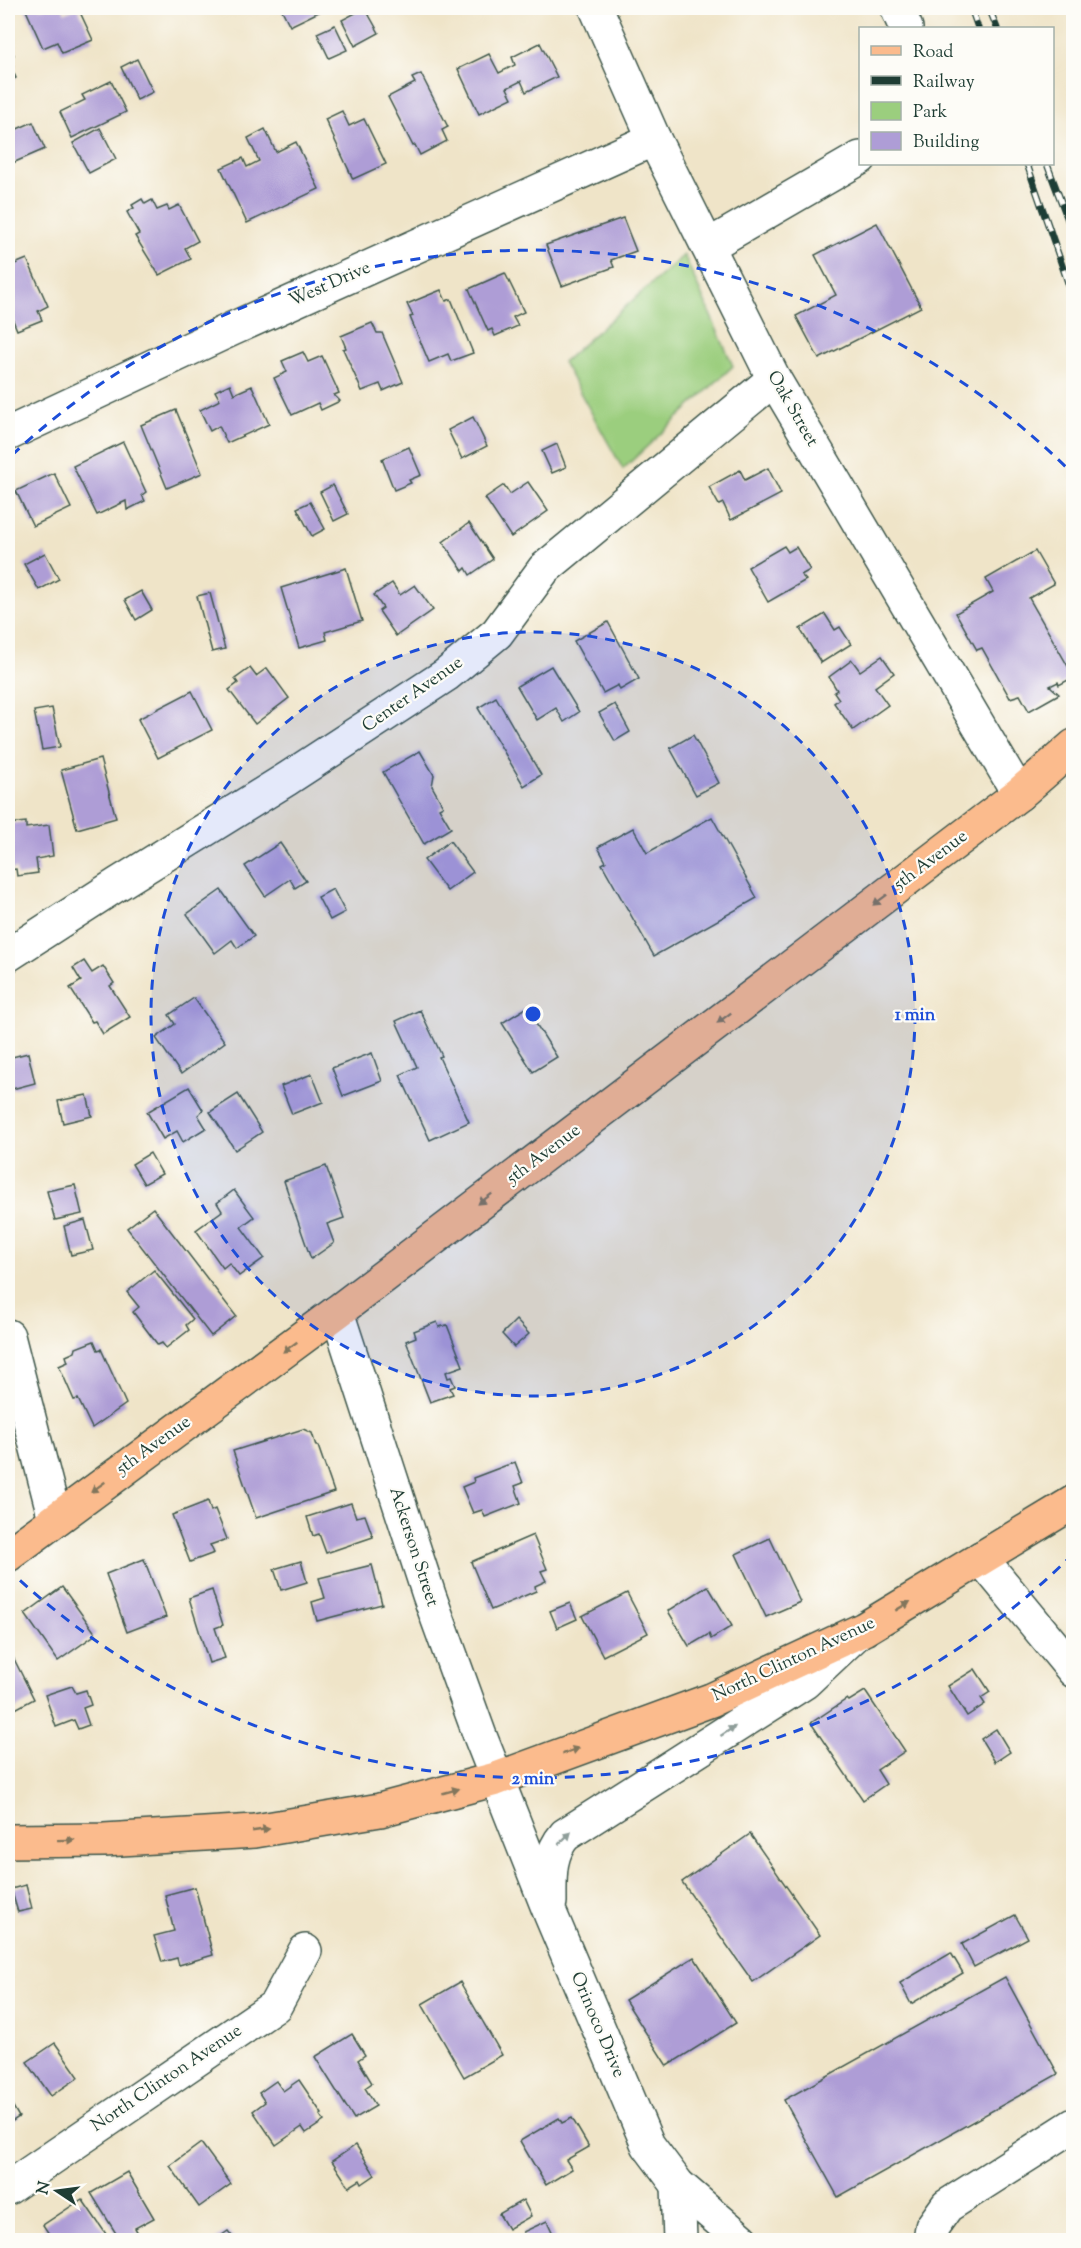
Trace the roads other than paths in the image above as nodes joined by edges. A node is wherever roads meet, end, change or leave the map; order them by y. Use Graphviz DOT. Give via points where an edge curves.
graph roads {
  1 [pos="596,8"];
  2 [pos="897,8"];
  3 [pos="906,27"];
  4 [pos="654,139"];
  5 [pos="859,159"];
  6 [pos="708,246"];
  7 [pos="774,379"];
  8 [pos="8,434"];
  9 [pos="1074,746"];
  10 [pos="1019,794"];
  11 [pos="8,956"];
  12 [pos="337,1312"];
  13 [pos="8,1336"];
  14 [pos="1074,1502"];
  15 [pos="55,1519"];
  16 [pos="8,1555"];
  17 [pos="981,1558"];
  18 [pos="860,1631"];
  19 [pos="1074,1671"];
  20 [pos="496,1779"];
  21 [pos="8,1841"];
  22 [pos="550,1913"];
  23 [pos="305,1951"];
  24 [pos="1074,2125"];
  25 [pos="678,2185"];
  26 [pos="8,2188"];
  27 [pos="680,2241"];
  28 [pos="742,2241"];
  29 [pos="930,2241"];
  1 -- 4 [label="street, Oak Street"];
  2 -- 3 [label="street"];
  4 -- 6 [label="street, Oak Street"];
  4 -- 8 [label="street, West Drive"];
  5 -- 6 [label="street"];
  6 -- 7 [label="street, Oak Street"];
  7 -- 10 [label="street, Oak Street"];
  7 -- 11 [label="street, Center Avenue" via="544,568 497,633 446,675"];
  9 -- 10 [label="main road, 5th Avenue"];
  10 -- 12 [label="main road, 5th Avenue, one-way"];
  12 -- 15 [label="main road, 5th Avenue, one-way"];
  12 -- 20 [label="street, Ackerson Street" via="429,1595"];
  13 -- 15 [label="street"];
  14 -- 17 [label="main road, North Clinton Avenue"];
  15 -- 16 [label="main road, 5th Avenue"];
  18 -- 17 [label="main road, North Clinton Avenue, one-way"];
  17 -- 19 [label="street"];
  20 -- 18 [label="main road, North Clinton Avenue, one-way" via="711,1700"];
  22 -- 18 [label="street, one-way" via="550,1869 565,1835 805,1682"];
  21 -- 20 [label="main road, one-way" via="255,1831 380,1810"];
  20 -- 22 [label="street, Orinoco Drive"];
  22 -- 25 [label="street, Orinoco Drive" via="648,2145"];
  23 -- 26 [label="street, North Clinton Avenue" via="275,2006"];
  24 -- 29 [label="street" via="947,2206 932,2227"];
  25 -- 27 [label="street"];
  25 -- 28 [label="street, Orinoco Drive"];
}
